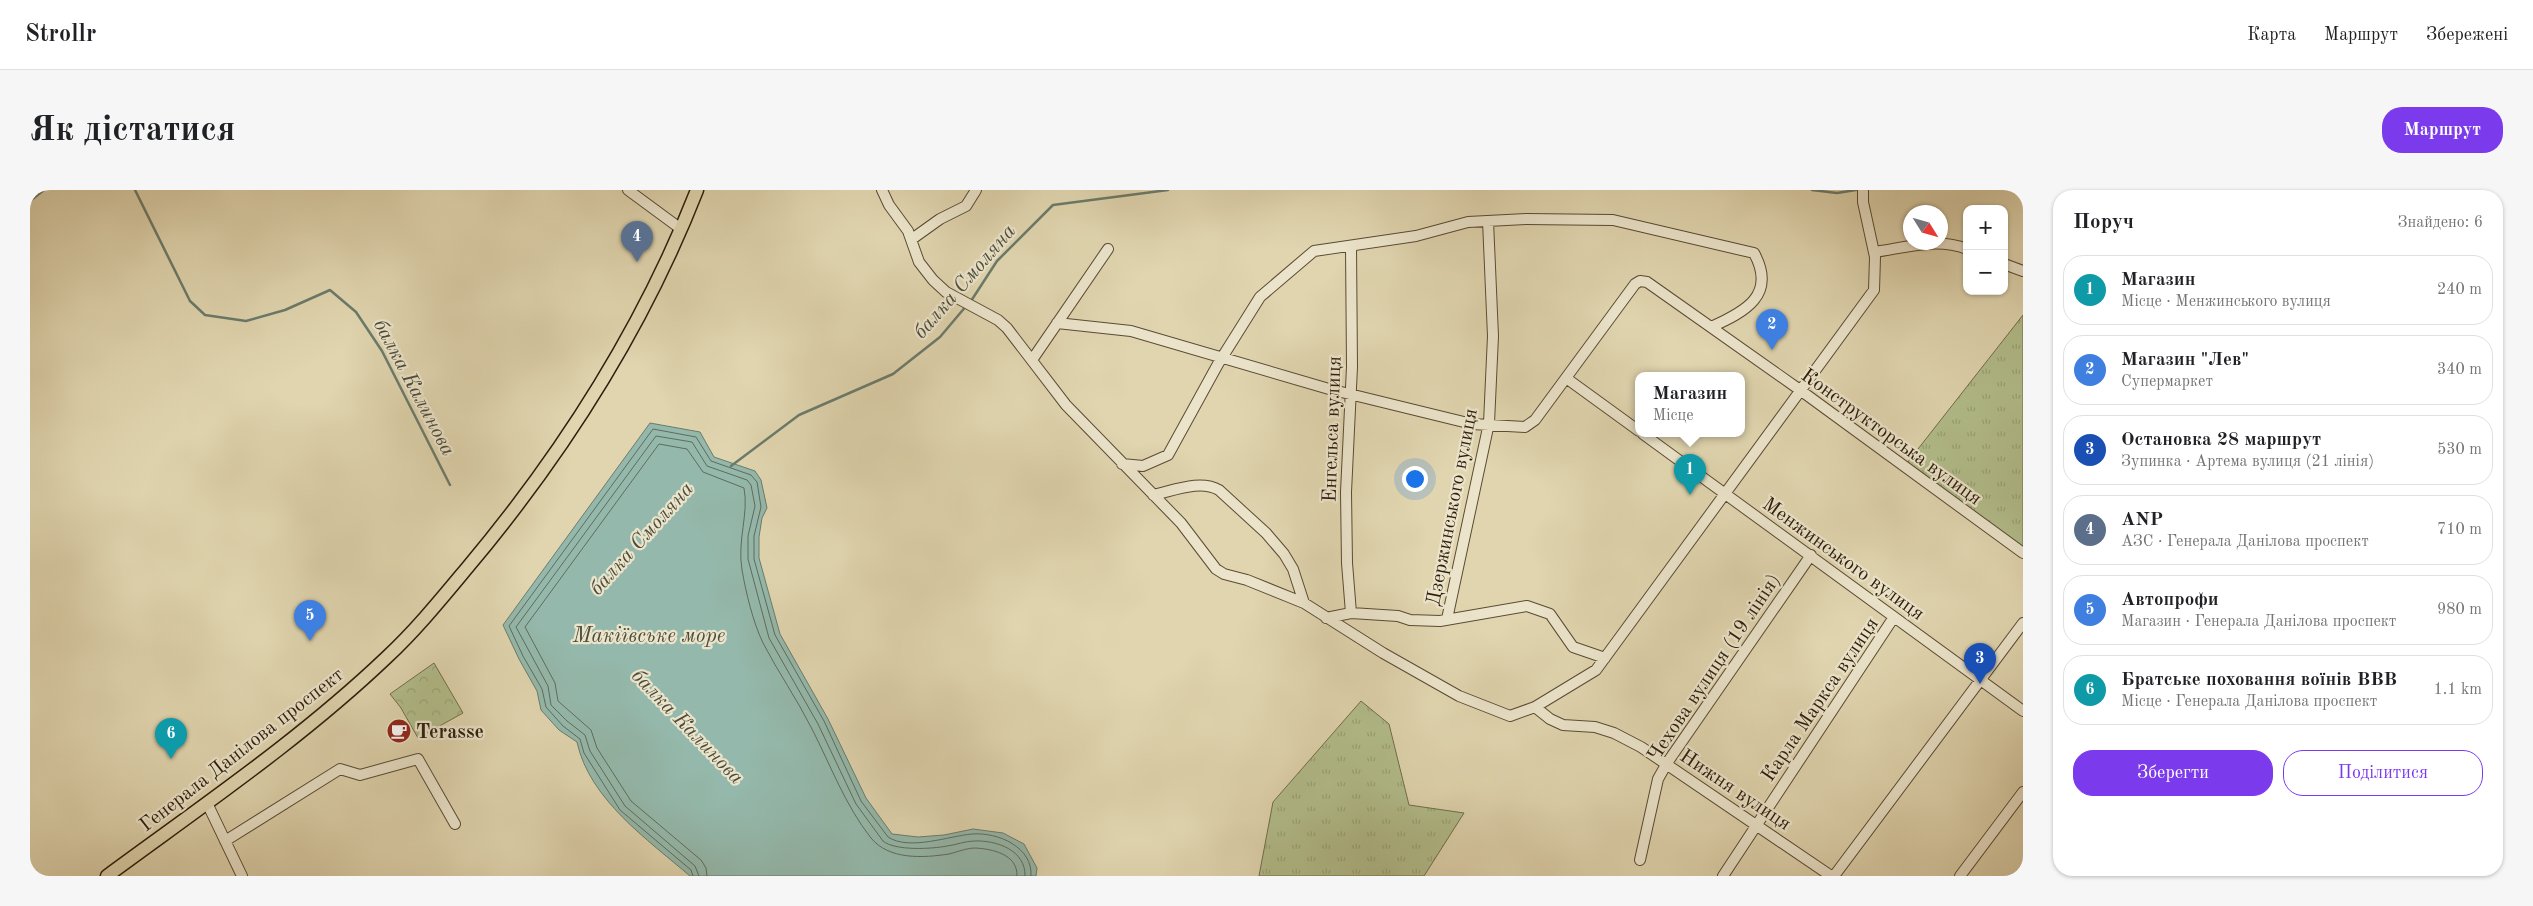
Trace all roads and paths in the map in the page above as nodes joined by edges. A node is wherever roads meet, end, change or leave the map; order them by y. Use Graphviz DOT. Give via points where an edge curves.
graph roads {
  1 [pos="628,190"];
  2 [pos="697,190"];
  3 [pos="882,190"];
  4 [pos="976,190"];
  5 [pos="1863,190"];
  6 [pos="1488,221"];
  7 [pos="681,229"];
  8 [pos="912,239"];
  9 [pos="1351,246"];
  10 [pos="1963,247"];
  11 [pos="1108,249"];
  12 [pos="1874,252"];
  13 [pos="2008,265"];
  14 [pos="2023,271"];
  15 [pos="1057,323"];
  16 [pos="1711,327"];
  17 [pos="1222,357"];
  18 [pos="1032,360"];
  19 [pos="1566,378"];
  20 [pos="1800,390"];
  21 [pos="1350,394"];
  22 [pos="1488,425"];
  23 [pos="1635,428"];
  24 [pos="1647,437"];
  25 [pos="1122,464"];
  26 [pos="1725,493"];
  27 [pos="1153,495"];
  28 [pos="2023,553"];
  29 [pos="1811,555"];
  30 [pos="1304,603"];
  31 [pos="1351,614"];
  32 [pos="1894,617"];
  33 [pos="1326,618"];
  34 [pos="1447,620"];
  35 [pos="2023,623"];
  36 [pos="1605,658"];
  37 [pos="1982,680"];
  38 [pos="1535,707"];
  39 [pos="2023,711"];
  40 [pos="1667,763"];
  41 [pos="2023,792"];
  42 [pos="207,803"];
  43 [pos="455,824"];
  44 [pos="1757,824"];
  45 [pos="225,842"];
  46 [pos="1640,860"];
  47 [pos="106,876"];
  48 [pos="242,876"];
  49 [pos="1722,876"];
  50 [pos="1833,876"];
  51 [pos="1960,876"];
  1 -- 7 [label="street"];
  2 -- 7 [label="main road, Генерала Данілова проспект"];
  3 -- 8 [label="street"];
  4 -- 8 [label="street" via="966,206"];
  5 -- 12 [label="street"];
  6 -- 9 [label="street" via="1468,222 1416,236"];
  6 -- 16 [label="street" via="1612,220 1754,253 1762,267 1762,284 1756,299 1740,314"];
  6 -- 22 [label="street, Дзержинського вулиця" via="1493,336"];
  7 -- 42 [label="main road, Генерала Данілова проспект" via="627,338 595,392 548,463 481,551 388,657 300,733"];
  8 -- 18 [label="street" via="919,262 933,280 960,300 998,320"];
  9 -- 17 [label="street" via="1314,251 1260,297"];
  9 -- 21 [label="street, Енгельса вулиця"];
  10 -- 12 [label="street" via="1932,243"];
  11 -- 15 [label="street"];
  12 -- 20 [label="street" via="1874,290"];
  13 -- 14 [label="street"];
  15 -- 17 [label="street" via="1131,331"];
  15 -- 18 [label="street"];
  16 -- 19 [label="street, Конструкторська вулиця" via="1647,282 1640,281"];
  16 -- 20 [label="street, Конструкторська вулиця"];
  17 -- 21 [label="street"];
  17 -- 25 [label="street" via="1168,455 1143,466"];
  18 -- 25 [label="street" via="1066,404"];
  19 -- 22 [label="street" via="1536,420 1525,427"];
  19 -- 23 [label="street"];
  20 -- 26 [label="street"];
  20 -- 28 [label="street, Конструкторська вулиця"];
  21 -- 22 [label="street" via="1472,424"];
  21 -- 31 [label="street, Енгельса вулиця" via="1346,492"];
  22 -- 34 [label="street, Дзержинського вулиця"];
  24 -- 26 [label="street, Менжинського вулиця"];
  25 -- 27 [label="street"];
  26 -- 29 [label="street, Менжинського вулиця"];
  26 -- 36 [label="street"];
  27 -- 30 [label="street" via="1181,523 1216,569"];
  27 -- 30 [label="street" via="1202,485 1219,490 1284,554 1293,569"];
  29 -- 32 [label="street, Менжинського вулиця"];
  29 -- 40 [label="street, Чехова вулиця (19 лiнiя)"];
  30 -- 33 [label="street"];
  31 -- 33 [label="street"];
  31 -- 34 [label="street"];
  32 -- 37 [label="street, Менжинського вулиця"];
  32 -- 44 [label="street, Карла Маркса вулиця"];
  33 -- 38 [label="street" via="1459,696 1510,716"];
  34 -- 36 [label="street" via="1527,606 1550,614 1573,647"];
  35 -- 37 [label="street"];
  36 -- 38 [label="street" via="1596,670"];
  37 -- 39 [label="street, Менжинського вулиця"];
  37 -- 50 [label="street"];
  38 -- 40 [label="street, Нижня вулиця" via="1563,725 1595,727 1614,733"];
  40 -- 44 [label="street, Нижня вулиця"];
  40 -- 46 [label="street, Чехова вулиця (19 лiнiя)" via="1658,779"];
  41 -- 51 [label="street"];
  42 -- 45 [label="street"];
  42 -- 47 [label="main road, Генерала Данілова проспект"];
  43 -- 45 [label="street" via="418,759 360,775 340,769"];
  44 -- 49 [label="street, Карла Маркса вулиця"];
  44 -- 50 [label="street, Нижня вулиця"];
  45 -- 48 [label="street"];
}
